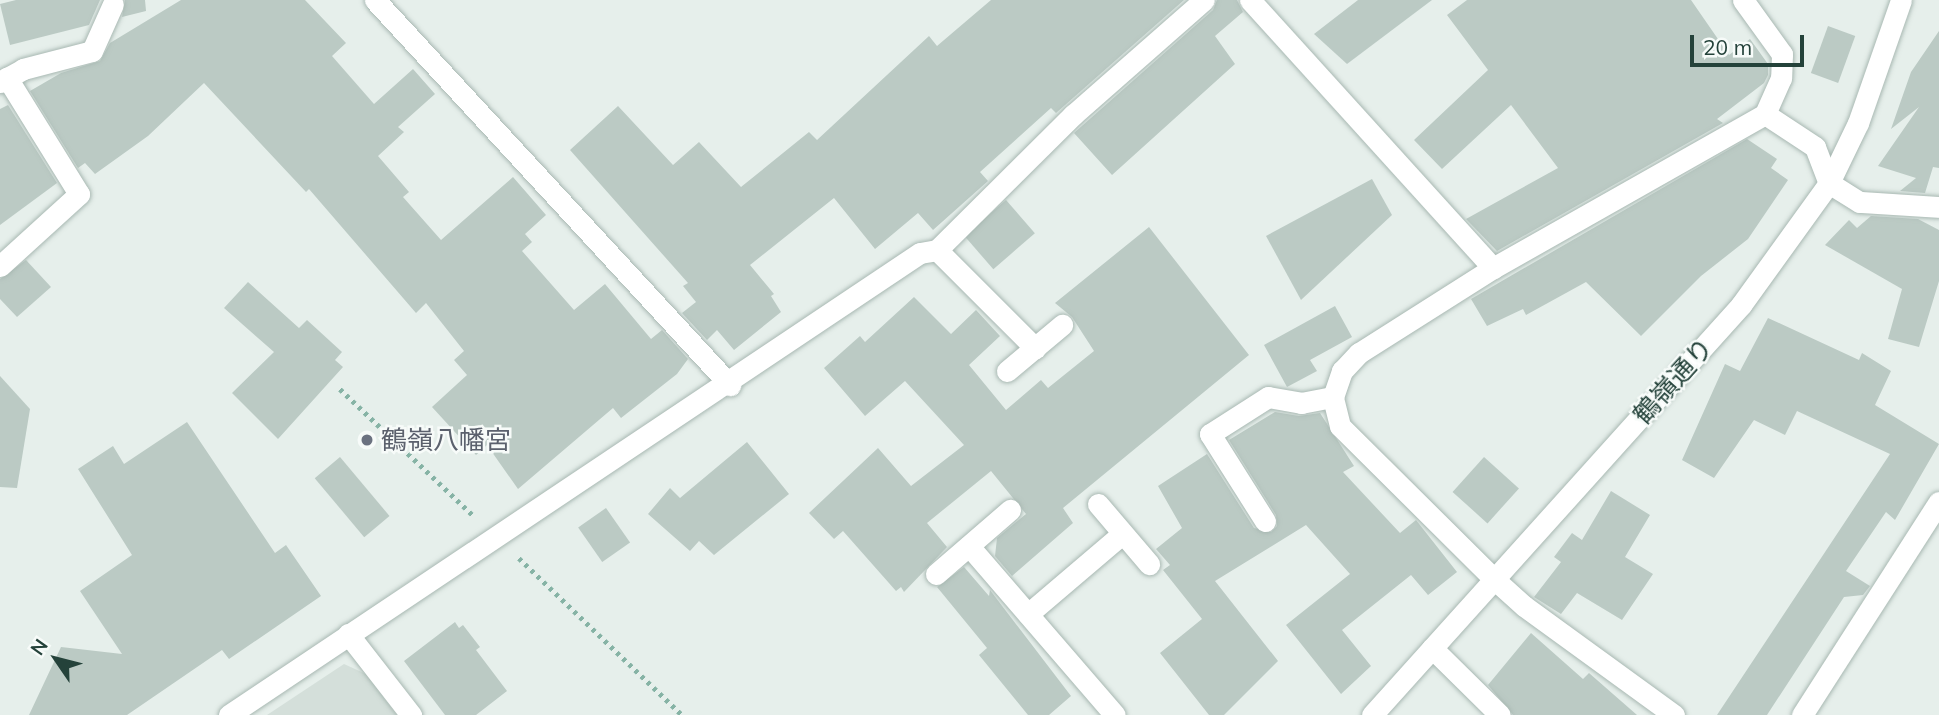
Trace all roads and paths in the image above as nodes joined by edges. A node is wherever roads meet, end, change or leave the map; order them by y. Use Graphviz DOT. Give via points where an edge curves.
graph roads {
  1 [pos="375,0"];
  2 [pos="1204,0"];
  3 [pos="1250,0"];
  4 [pos="1743,0"];
  5 [pos="1901,0"];
  6 [pos="114,1"];
  7 [pos="4,80"];
  8 [pos="1765,114"];
  9 [pos="1829,183"];
  10 [pos="1939,207"];
  11 [pos="937,250"];
  12 [pos="0,266"];
  13 [pos="1493,268"];
  14 [pos="1062,325"];
  15 [pos="1035,348"];
  16 [pos="1007,371"];
  17 [pos="730,384"];
  18 [pos="340,389"];
  19 [pos="1334,397"];
  20 [pos="1939,502"];
  21 [pos="1098,504"];
  22 [pos="1010,510"];
  23 [pos="1265,521"];
  24 [pos="1122,534"];
  25 [pos="496,536"];
  26 [pos="969,546"];
  27 [pos="1149,564"];
  28 [pos="936,574"];
  29 [pos="1494,579"];
  30 [pos="1028,614"];
  31 [pos="348,634"];
  32 [pos="1432,648"];
  33 [pos="229,715"];
  34 [pos="411,715"];
  35 [pos="682,715"];
  36 [pos="1115,715"];
  37 [pos="1372,715"];
  38 [pos="1500,715"];
  39 [pos="1674,715"];
  40 [pos="1802,715"];
  1 -- 17 [label="street"];
  2 -- 11 [label="street" via="1073,115"];
  3 -- 13 [label="street"];
  4 -- 8 [label="street" via="1782,54 1781,78"];
  5 -- 9 [label="street, 鶴嶺通り" via="1858,123"];
  6 -- 7 [label="street" via="92,51 23,69"];
  7 -- 12 [label="street" via="79,194"];
  8 -- 9 [label="street" via="1815,147"];
  8 -- 13 [label="street"];
  9 -- 10 [label="street" via="1860,202"];
  9 -- 29 [label="street, 鶴嶺通り" via="1741,305"];
  11 -- 15 [label="street"];
  11 -- 17 [label="street" via="920,253"];
  13 -- 19 [label="street" via="1359,353 1342,371"];
  14 -- 15 [label="street"];
  15 -- 16 [label="street"];
  17 -- 25 [label="street"];
  18 -- 25 [label="path"];
  19 -- 23 [label="street" via="1301,403 1268,397 1210,435"];
  19 -- 29 [label="street" via="1340,426"];
  20 -- 40 [label="street"];
  21 -- 24 [label="street"];
  22 -- 26 [label="street"];
  24 -- 27 [label="street"];
  24 -- 30 [label="street"];
  25 -- 31 [label="street"];
  25 -- 35 [label="path"];
  26 -- 28 [label="street"];
  26 -- 30 [label="street"];
  29 -- 32 [label="street, 鶴嶺通り"];
  29 -- 39 [label="street"];
  30 -- 36 [label="street"];
  31 -- 33 [label="street"];
  31 -- 34 [label="street"];
  32 -- 37 [label="street, 鶴嶺通り"];
  32 -- 38 [label="street"];
}
